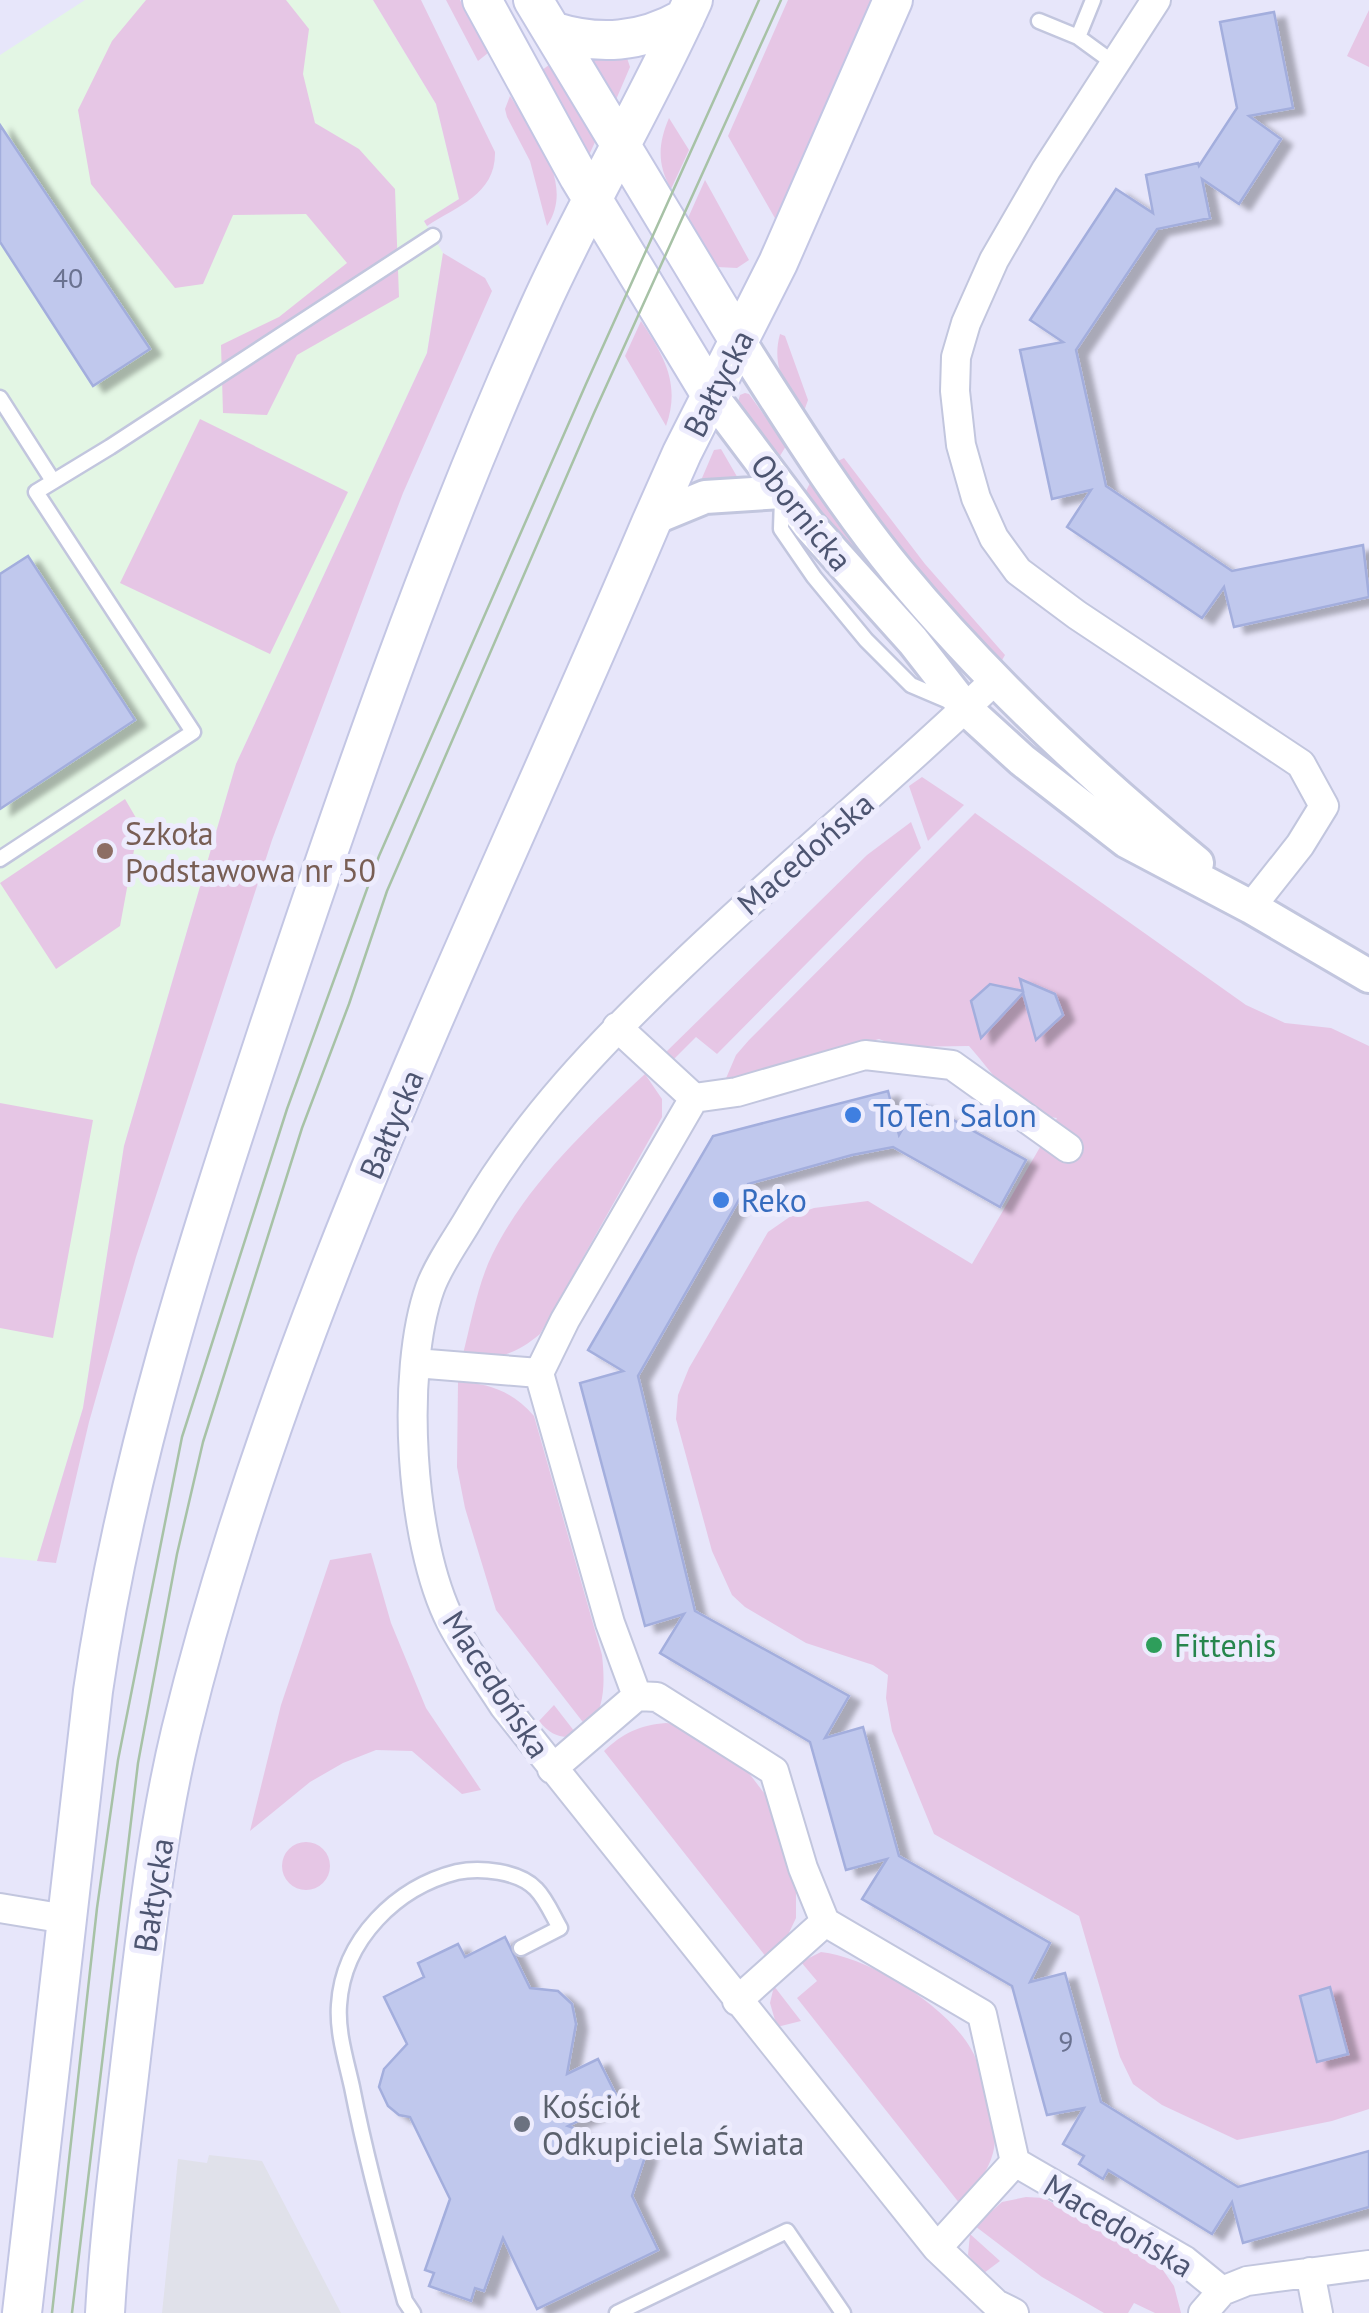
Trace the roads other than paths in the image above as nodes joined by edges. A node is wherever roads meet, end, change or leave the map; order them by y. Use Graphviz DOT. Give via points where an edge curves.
graph roads {
  1 [pos="482,0"];
  2 [pos="893,0"];
  3 [pos="1093,0"];
  4 [pos="1156,0"];
  5 [pos="689,9"];
  6 [pos="542,15"];
  7 [pos="1040,21"];
  8 [pos="1078,37"];
  9 [pos="1115,64"];
  10 [pos="621,148"];
  11 [pos="594,201"];
  12 [pos="432,236"];
  13 [pos="738,341"];
  14 [pos="711,395"];
  15 [pos="0,398"];
  16 [pos="53,481"];
  17 [pos="782,492"];
  18 [pos="654,518"];
  19 [pos="994,682"];
  20 [pos="966,709"];
  21 [pos="0,859"];
  22 [pos="1251,907"];
  23 [pos="1369,976"];
  24 [pos="618,1026"];
  25 [pos="694,1098"];
  26 [pos="1068,1148"];
  27 [pos="415,1363"];
  28 [pos="539,1373"];
  29 [pos="637,1696"];
  30 [pos="552,1768"];
  31 [pos="0,1908"];
  32 [pos="66,1920"];
  33 [pos="826,1922"];
  34 [pos="521,1948"];
  35 [pos="736,2001"];
  36 [pos="1014,2162"];
  37 [pos="937,2248"];
  38 [pos="1369,2265"];
  39 [pos="1310,2272"];
  40 [pos="1222,2291"];
  41 [pos="22,2313"];
  42 [pos="105,2313"];
  43 [pos="413,2313"];
  44 [pos="617,2313"];
  45 [pos="843,2313"];
  46 [pos="1014,2313"];
  47 [pos="1203,2313"];
  48 [pos="1318,2313"];
  1 -- 11 [label="main road, Obornicka"];
  2 -- 13 [label="main road, Bałtycka"];
  3 -- 8 [label="lane"];
  4 -- 9 [label="street"];
  5 -- 6 [label="main road" via="666,28 625,40 586,40"];
  5 -- 10 [label="main road"];
  6 -- 10 [label="main road, Obornicka"];
  7 -- 8 [label="lane"];
  8 -- 9 [label="lane"];
  9 -- 22 [label="street" via="994,260 966,324 956,358 961,446 994,538 1018,571 1301,764 1324,806"];
  10 -- 11 [label="main road"];
  10 -- 13 [label="main road, Obornicka"];
  11 -- 14 [label="main road, Obornicka"];
  11 -- 32 [label="main road" via="542,302 416,603 218,1182 147,1421 103,1618"];
  12 -- 16 [label="lane"];
  13 -- 14 [label="main road, Bałtycka"];
  13 -- 19 [label="street, Obornicka" via="897,571"];
  14 -- 17 [label="street, Obornicka"];
  14 -- 18 [label="main road, Bałtycka"];
  15 -- 16 [label="lane"];
  16 -- 21 [label="lane" via="36,492 193,732"];
  17 -- 18 [label="street" via="705,496"];
  17 -- 20 [label="street, Obornicka"];
  18 -- 42 [label="main road, Bałtycka" via="343,1233 226,1566 181,1734 150,1893"];
  19 -- 20 [label="street, Macedońska"];
  19 -- 22 [label="street, Obornicka"];
  20 -- 22 [label="street, Obornicka" via="1126,841"];
  20 -- 24 [label="street, Macedońska"];
  22 -- 23 [label="street, Obornicka"];
  24 -- 25 [label="street"];
  24 -- 27 [label="street, Macedońska" via="496,1172 430,1286"];
  25 -- 26 [label="street" via="865,1056 935,1062 952,1065"];
  25 -- 28 [label="street"];
  27 -- 28 [label="street"];
  27 -- 30 [label="street, Macedońska" via="414,1471 450,1620"];
  28 -- 29 [label="street"];
  29 -- 30 [label="street, Macedońska"];
  29 -- 33 [label="street" via="657,1697 774,1771"];
  30 -- 35 [label="street, Macedońska"];
  31 -- 32 [label="street"];
  32 -- 41 [label="main road"];
  33 -- 35 [label="street"];
  33 -- 36 [label="street, Macedońska" via="982,2014"];
  34 -- 43 [label="lane" via="560,1928 536,1888 507,1873 462,1871 419,1885 382,1911 350,1960 339,2024 404,2301"];
  35 -- 37 [label="street, Macedońska"];
  36 -- 37 [label="street, Macedońska"];
  36 -- 40 [label="street, Macedońska" via="1184,2260"];
  37 -- 46 [label="street, Macedońska"];
  38 -- 39 [label="street"];
  39 -- 40 [label="street"];
  39 -- 48 [label="street"];
  40 -- 47 [label="street"];
  44 -- 45 [label="lane" via="787,2231"];
}
